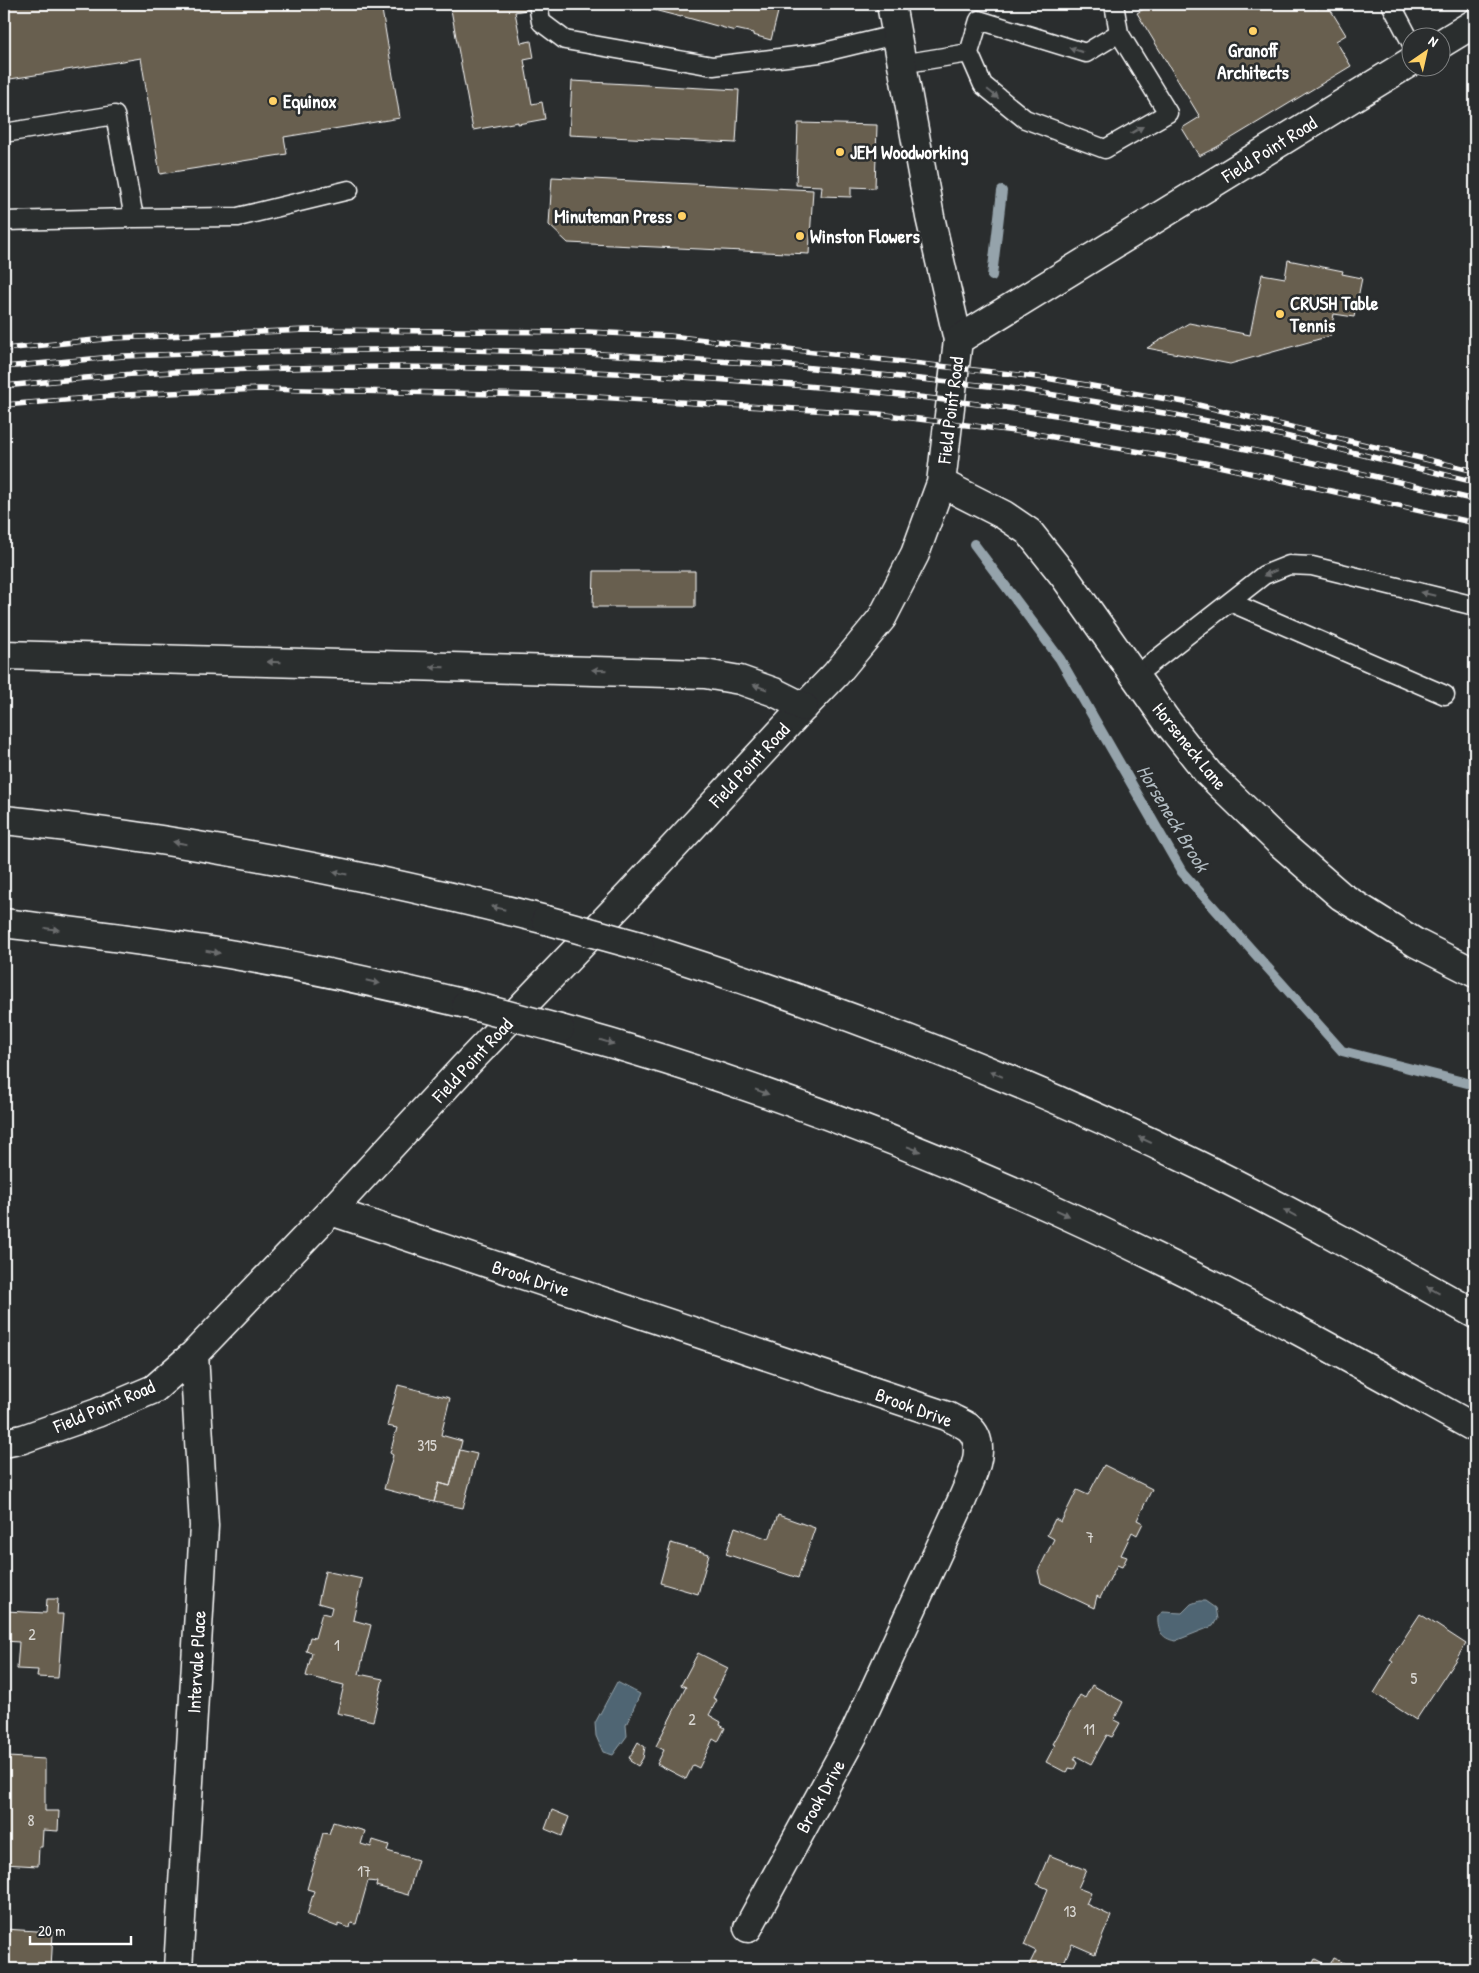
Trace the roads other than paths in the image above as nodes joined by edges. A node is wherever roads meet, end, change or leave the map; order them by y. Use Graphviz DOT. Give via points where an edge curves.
graph roads {
  1 [pos="538,4"];
  2 [pos="890,4"];
  3 [pos="1114,4"];
  4 [pos="1391,4"];
  5 [pos="1475,23"];
  6 [pos="1404,28"];
  7 [pos="1119,33"];
  8 [pos="895,35"];
  9 [pos="1452,37"];
  10 [pos="969,53"];
  11 [pos="901,64"];
  12 [pos="1402,67"];
  13 [pos="4,133"];
  14 [pos="349,190"];
  15 [pos="134,218"];
  16 [pos="4,221"];
  17 [pos="958,340"];
  18 [pos="941,483"];
  19 [pos="1230,602"];
  20 [pos="1475,606"];
  21 [pos="4,655"];
  22 [pos="1135,676"];
  23 [pos="1445,695"];
  24 [pos="804,707"];
  25 [pos="4,820"];
  26 [pos="4,923"];
  27 [pos="1475,974"];
  28 [pos="331,1211"];
  29 [pos="1475,1314"];
  30 [pos="194,1354"];
  31 [pos="1475,1428"];
  32 [pos="4,1443"];
  33 [pos="748,1928"];
  34 [pos="178,1969"];
  1 -- 8 [label="lane" via="541,22 565,40 713,66 820,53"];
  2 -- 8 [label="main road"];
  3 -- 7 [label="lane"];
  4 -- 6 [label="lane"];
  5 -- 9 [label="main road"];
  7 -- 10 [label="lane, one-way" via="1086,53 979,20"];
  10 -- 7 [label="lane, one-way" via="983,86 1025,119 1105,149 1168,113"];
  8 -- 11 [label="main road"];
  10 -- 11 [label="lane"];
  11 -- 17 [label="main road" via="930,217"];
  12 -- 17 [label="main road, Field Point Road"];
  13 -- 15 [label="lane" via="116,115"];
  14 -- 15 [label="lane" via="238,217"];
  15 -- 16 [label="lane"];
  17 -- 18 [label="main road, Field Point Road"];
  18 -- 22 [label="main road, Horseneck Lane" via="1004,515 1029,532"];
  18 -- 24 [label="main road, Field Point Road" via="915,554 882,618"];
  20 -- 19 [label="lane, one-way" via="1312,566 1289,565 1264,575"];
  19 -- 22 [label="lane"];
  19 -- 23 [label="lane"];
  24 -- 21 [label="main road, one-way" via="740,680 705,674"];
  22 -- 27 [label="main road, Horseneck Lane" via="1208,773 1279,842 1341,896 1416,943"];
  24 -- 28 [label="main road, Field Point Road"];
  29 -- 25 [label="main road, one-way, bridge" via="1201,1166 1090,1114 865,1022 750,980 546,920 395,884 153,839"];
  26 -- 31 [label="main road, one-way, bridge" via="239,956 358,979 560,1029 705,1072 942,1160 1055,1210 1274,1318"];
  28 -- 30 [label="main road, Field Point Road"];
  28 -- 33 [label="main road, Brook Drive" via="947,1416 969,1428 978,1442 976,1463 962,1500 855,1732"];
  30 -- 32 [label="main road, Field Point Road" via="154,1389 88,1416"];
  30 -- 34 [label="main road, Intervale Place" via="204,1526"];
}
